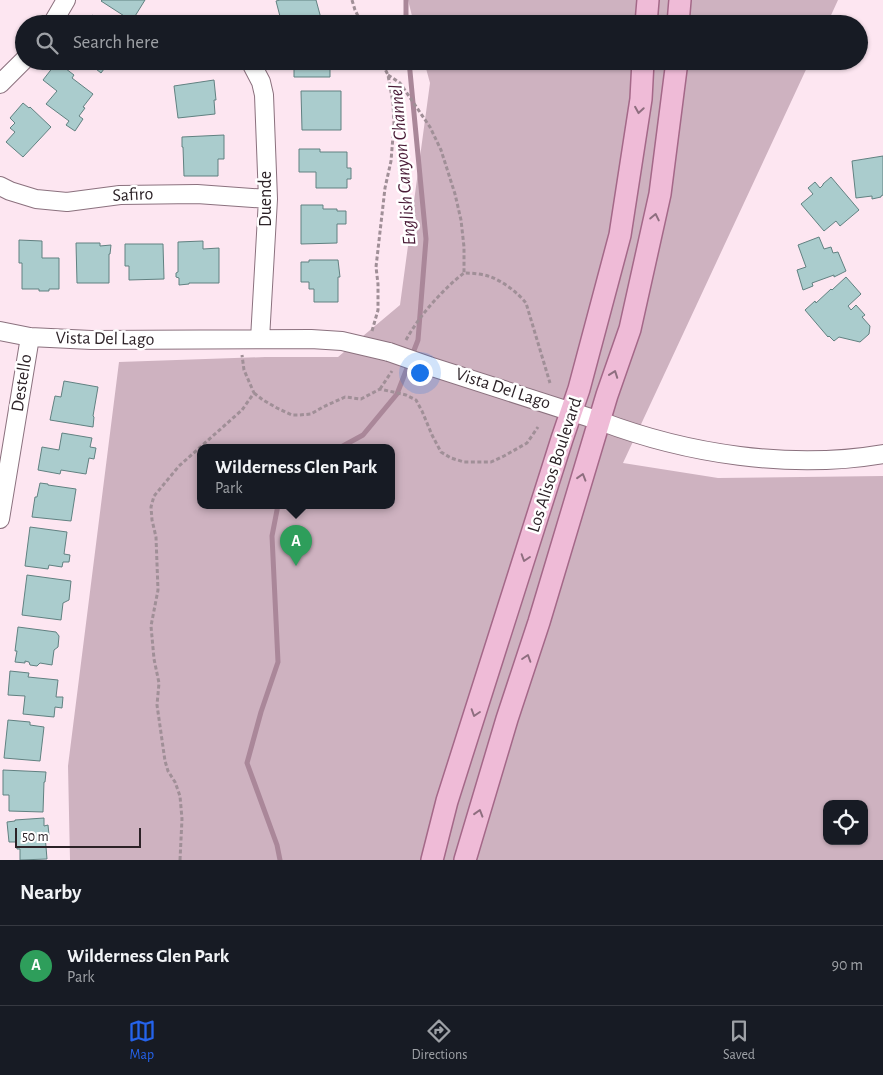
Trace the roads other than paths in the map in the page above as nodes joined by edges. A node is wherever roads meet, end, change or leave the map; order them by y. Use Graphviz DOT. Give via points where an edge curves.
graph roads {
  1 [pos="66,0"];
  2 [pos="648,0"];
  3 [pos="680,0"];
  4 [pos="57,15"];
  5 [pos="647,15"];
  6 [pos="679,15"];
  7 [pos="15,69"];
  8 [pos="255,70"];
  9 [pos="643,70"];
  10 [pos="676,70"];
  11 [pos="0,84"];
  12 [pos="0,186"];
  13 [pos="268,199"];
  14 [pos="0,331"];
  15 [pos="30,337"];
  16 [pos="260,339"];
  17 [pos="571,411"];
  18 [pos="600,421"];
  19 [pos="883,454"];
  20 [pos="0,519"];
  21 [pos="432,860"];
  22 [pos="465,860"];
  1 -- 4 [label="street"];
  2 -- 5 [label="main road"];
  3 -- 6 [label="main road"];
  7 -- 11 [label="street"];
  8 -- 13 [label="street, Duende" via="264,95"];
  9 -- 17 [label="main road, Los Alisos Boulevard, one-way" via="620,235"];
  18 -- 10 [label="main road, Los Alisos Boulevard, one-way" via="630,329 660,194"];
  12 -- 13 [label="street, Safiro" via="36,199 67,202 120,195 197,194"];
  13 -- 16 [label="street, Duende"];
  14 -- 15 [label="street, Vista Del Lago"];
  15 -- 16 [label="street, Vista Del Lago"];
  15 -- 20 [label="street, Destello"];
  16 -- 17 [label="street, Vista Del Lago, bridge" via="342,342 389,352"];
  17 -- 18 [label="street, Vista Del Lago"];
  17 -- 21 [label="main road, Los Alisos Boulevard, one-way" via="447,801"];
  18 -- 19 [label="street, Vista Del Lago" via="668,442 746,456 822,460"];
  22 -- 18 [label="main road, Los Alisos Boulevard, one-way"];
}
